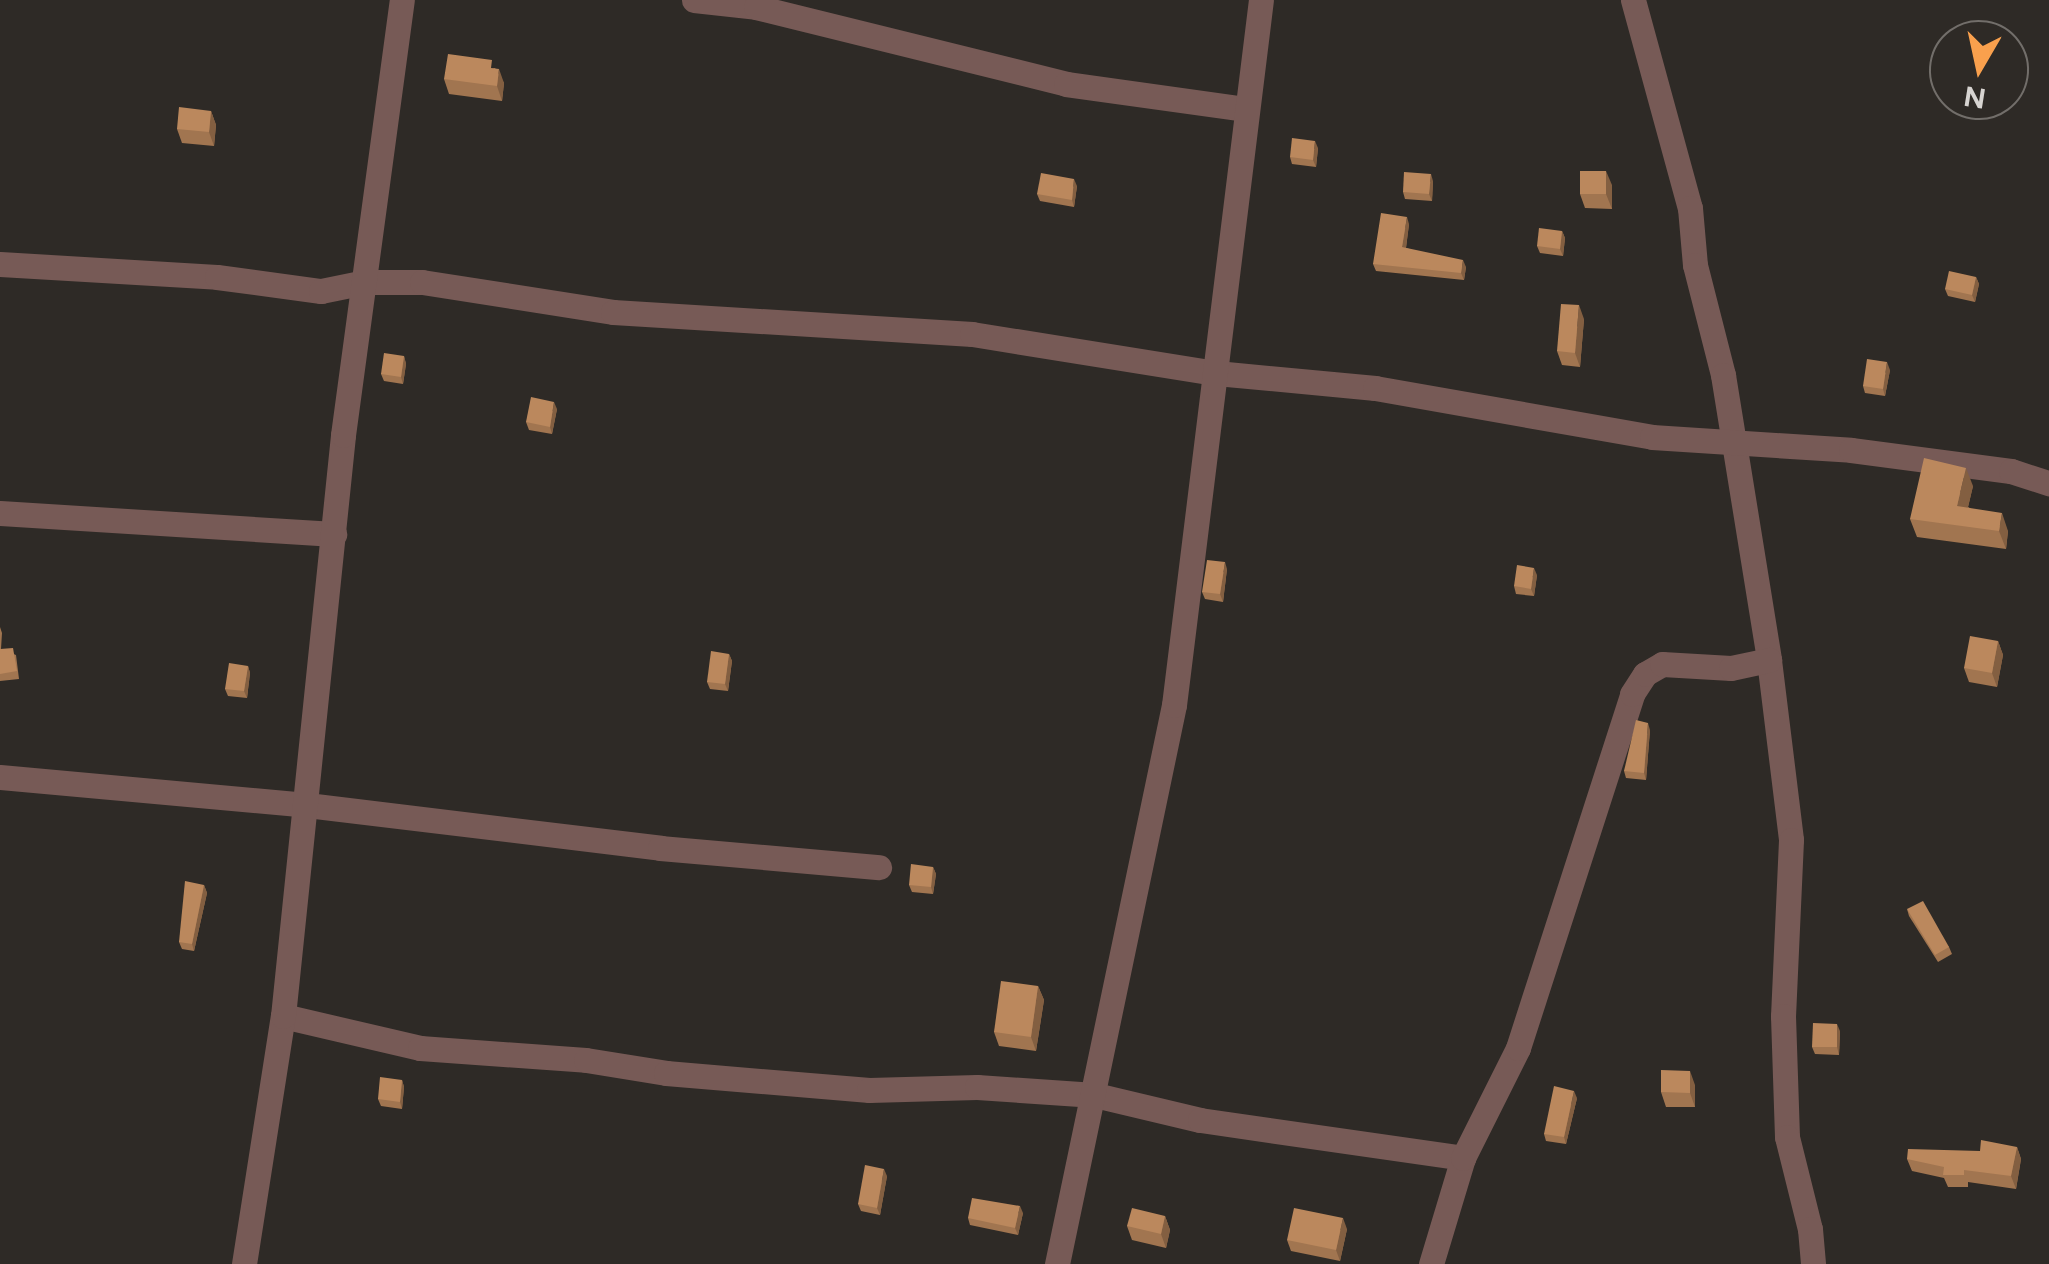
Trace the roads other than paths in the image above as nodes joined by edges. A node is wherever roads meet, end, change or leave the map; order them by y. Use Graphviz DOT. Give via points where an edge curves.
graph roads {
  1 [pos="402,0"];
  2 [pos="694,0"];
  3 [pos="1261,0"];
  4 [pos="1633,0"];
  5 [pos="1246,109"];
  6 [pos="0,264"];
  7 [pos="365,282"];
  8 [pos="1216,373"];
  9 [pos="1733,439"];
  10 [pos="2049,483"];
  11 [pos="0,513"];
  12 [pos="334,534"];
  13 [pos="1769,660"];
  14 [pos="0,778"];
  15 [pos="307,805"];
  16 [pos="879,866"];
  17 [pos="282,1016"];
  18 [pos="1096,1096"];
  19 [pos="1463,1158"];
  20 [pos="244,1264"];
  21 [pos="1057,1264"];
  22 [pos="1432,1264"];
  23 [pos="1813,1264"];
  1 -- 7 [label="street"];
  2 -- 5 [label="street" via="756,7 1066,84"];
  3 -- 5 [label="street"];
  4 -- 9 [label="street" via="1681,170 1694,266"];
  5 -- 8 [label="street"];
  6 -- 7 [label="street" via="321,291"];
  7 -- 8 [label="street" via="422,282 613,312 972,334"];
  7 -- 12 [label="street"];
  8 -- 9 [label="street" via="1374,388 1652,436"];
  8 -- 18 [label="street" via="1174,706"];
  9 -- 10 [label="street" via="2011,470"];
  9 -- 13 [label="street"];
  11 -- 12 [label="street"];
  12 -- 15 [label="street"];
  13 -- 19 [label="street" via="1731,668 1662,664 1632,694 1518,1048"];
  13 -- 23 [label="street" via="1791,840 1783,1016 1787,1137"];
  14 -- 15 [label="street"];
  15 -- 16 [label="street" via="660,848"];
  15 -- 17 [label="street"];
  17 -- 18 [label="street" via="420,1048 869,1090 977,1086"];
  17 -- 20 [label="street"];
  18 -- 19 [label="street" via="1200,1120"];
  18 -- 21 [label="street"];
  19 -- 22 [label="street"];
}
